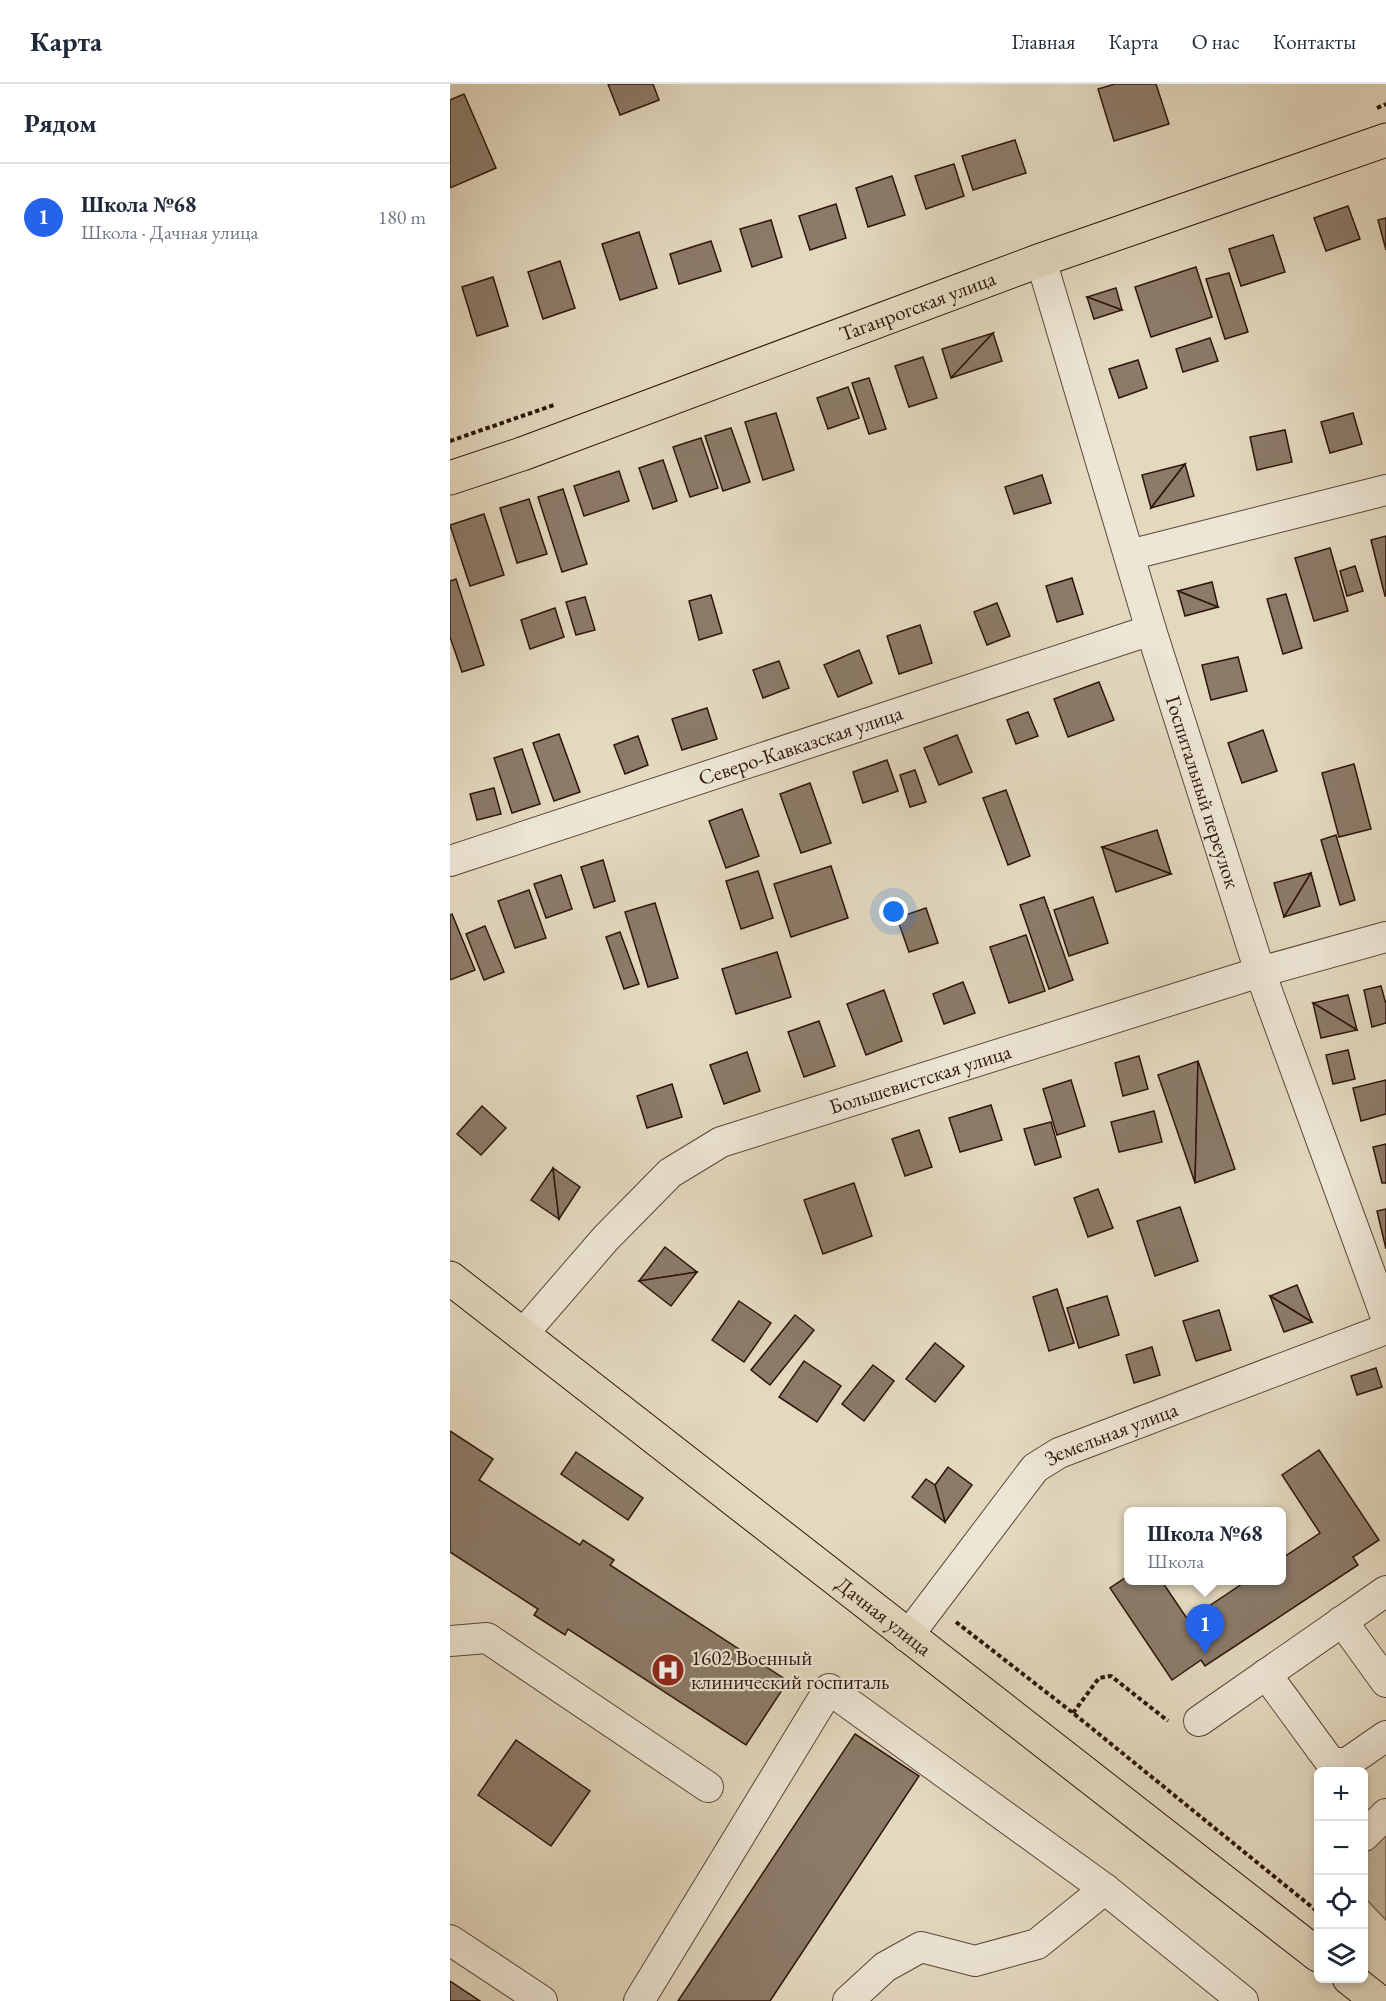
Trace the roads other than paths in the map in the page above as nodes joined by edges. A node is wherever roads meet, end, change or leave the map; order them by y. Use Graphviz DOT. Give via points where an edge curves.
graph roads {
  1 [pos="1386,140"];
  2 [pos="1041,260"];
  3 [pos="450,478"];
  4 [pos="1386,490"];
  5 [pos="1129,555"];
  6 [pos="1151,630"];
  7 [pos="450,861"];
  8 [pos="1386,937"];
  9 [pos="1260,972"];
  10 [pos="450,1278"];
  11 [pos="1386,1317"];
  12 [pos="1386,1329"];
  13 [pos="522,1335"];
  14 [pos="1386,1591"];
  15 [pos="1342,1621"];
  16 [pos="907,1637"];
  17 [pos="450,1641"];
  18 [pos="1266,1674"];
  19 [pos="1386,1682"];
  20 [pos="1199,1721"];
  21 [pos="1386,1736"];
  22 [pos="708,1787"];
  23 [pos="1386,1814"];
  24 [pos="1368,1832"];
  25 [pos="1105,1889"];
  26 [pos="450,1940"];
  27 [pos="1314,1952"];
  28 [pos="1355,1983"];
  29 [pos="542,2001"];
  30 [pos="639,2001"];
  31 [pos="848,2001"];
  32 [pos="1244,2001"];
  33 [pos="1378,2001"];
  1 -- 2 [label="main road, Таганрогская улица"];
  2 -- 3 [label="main road, Таганрогская улица"];
  2 -- 5 [label="street, Госпитальный переулок"];
  4 -- 5 [label="street"];
  5 -- 6 [label="street, Госпитальный переулок"];
  6 -- 7 [label="street, Северо-Кавказская улица"];
  6 -- 9 [label="street, Госпитальный переулок"];
  8 -- 9 [label="street, Большевистская улица"];
  9 -- 11 [label="street, Госпитальный переулок"];
  9 -- 13 [label="street, Большевистская улица" via="721,1142 670,1173 606,1238"];
  10 -- 13 [label="main road, Дачная улица"];
  12 -- 16 [label="street, Земельная улица" via="1059,1453 1035,1468"];
  13 -- 16 [label="main road, Дачная улица"];
  14 -- 15 [label="street"];
  15 -- 18 [label="street"];
  15 -- 19 [label="street"];
  16 -- 27 [label="main road, Дачная улица"];
  17 -- 22 [label="street" via="487,1638"];
  18 -- 20 [label="street"];
  18 -- 21 [label="street" via="1331,1763 1347,1763"];
  23 -- 24 [label="street"];
  25 -- 30 [label="street" via="829,1689"];
  25 -- 31 [label="street" via="1037,1944 975,1961 921,1947 885,1967"];
  25 -- 32 [label="street"];
  26 -- 29 [label="street"];
  28 -- 33 [label="main road"];
}
